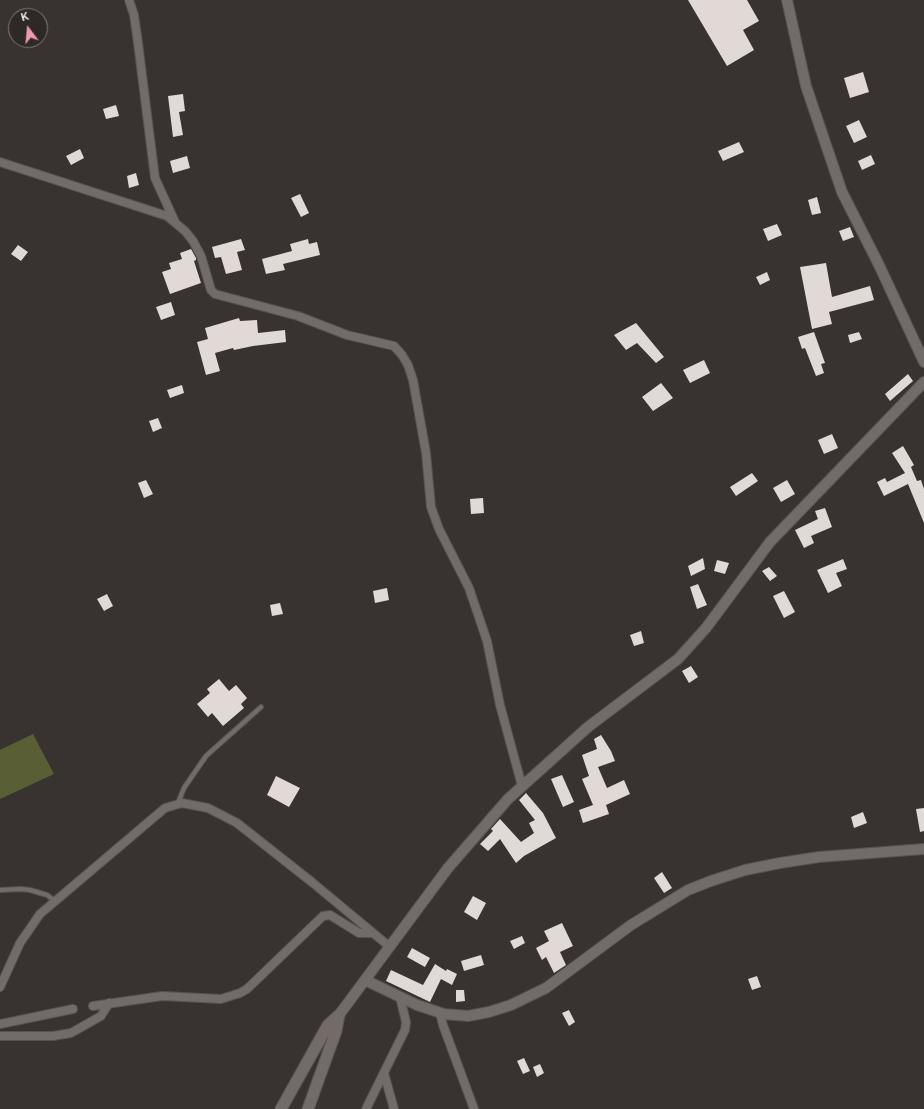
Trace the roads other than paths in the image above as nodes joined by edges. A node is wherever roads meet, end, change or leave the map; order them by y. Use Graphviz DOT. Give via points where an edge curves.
graph roads {
  1 [pos="129,0"];
  2 [pos="786,0"];
  3 [pos="0,162"];
  4 [pos="175,222"];
  5 [pos="924,362"];
  6 [pos="924,382"];
  7 [pos="261,707"];
  8 [pos="522,786"];
  9 [pos="178,803"];
  10 [pos="924,848"];
  11 [pos="0,890"];
  12 [pos="55,900"];
  13 [pos="373,932"];
  14 [pos="390,947"];
  15 [pos="365,980"];
  16 [pos="0,987"];
  17 [pos="400,997"];
  18 [pos="109,1003"];
  19 [pos="93,1006"];
  20 [pos="73,1009"];
  21 [pos="440,1013"];
  22 [pos="339,1015"];
  23 [pos="0,1024"];
  24 [pos="0,1036"];
  25 [pos="384,1073"];
  26 [pos="281,1109"];
  27 [pos="308,1109"];
  28 [pos="366,1109"];
  29 [pos="394,1109"];
  30 [pos="474,1109"];
  1 -- 4 [label="street" via="134,15 155,178"];
  2 -- 5 [label="street" via="806,86 842,192"];
  3 -- 4 [label="street" via="167,216"];
  4 -- 8 [label="street" via="193,241 211,290 215,294 304,318 347,335 394,346 402,355 413,380 426,453 431,507 439,529 469,588 487,640 500,705"];
  6 -- 8 [label="street" via="770,542 706,628 678,659 588,727"];
  7 -- 9 [label="lane" via="206,756 184,788"];
  8 -- 14 [label="street" via="448,868"];
  9 -- 12 [label="street" via="165,808"];
  9 -- 13 [label="street" via="208,808 237,823"];
  10 -- 21 [label="street" via="780,863 745,870 711,881 688,890 631,925 546,988 529,997 489,1012 468,1016"];
  11 -- 12 [label="lane" via="30,890"];
  12 -- 16 [label="street" via="40,914 20,943"];
  13 -- 14 [label="street"];
  13 -- 18 [label="street" via="359,933 330,916 323,916 240,993 221,999 162,996"];
  14 -- 15 [label="street"];
  15 -- 17 [label="street"];
  15 -- 22 [label="street"];
  17 -- 21 [label="street" via="417,1006"];
  17 -- 25 [label="street" via="406,1022 405,1030"];
  18 -- 19 [label="street"];
  18 -- 24 [label="street" via="101,1016 71,1033 53,1036"];
  20 -- 23 [label="street"];
  21 -- 30 [label="street"];
  22 -- 26 [label="main road" via="328,1024"];
  22 -- 27 [label="main road" via="336,1031"];
  25 -- 28 [label="street"];
  25 -- 29 [label="street"];
}
